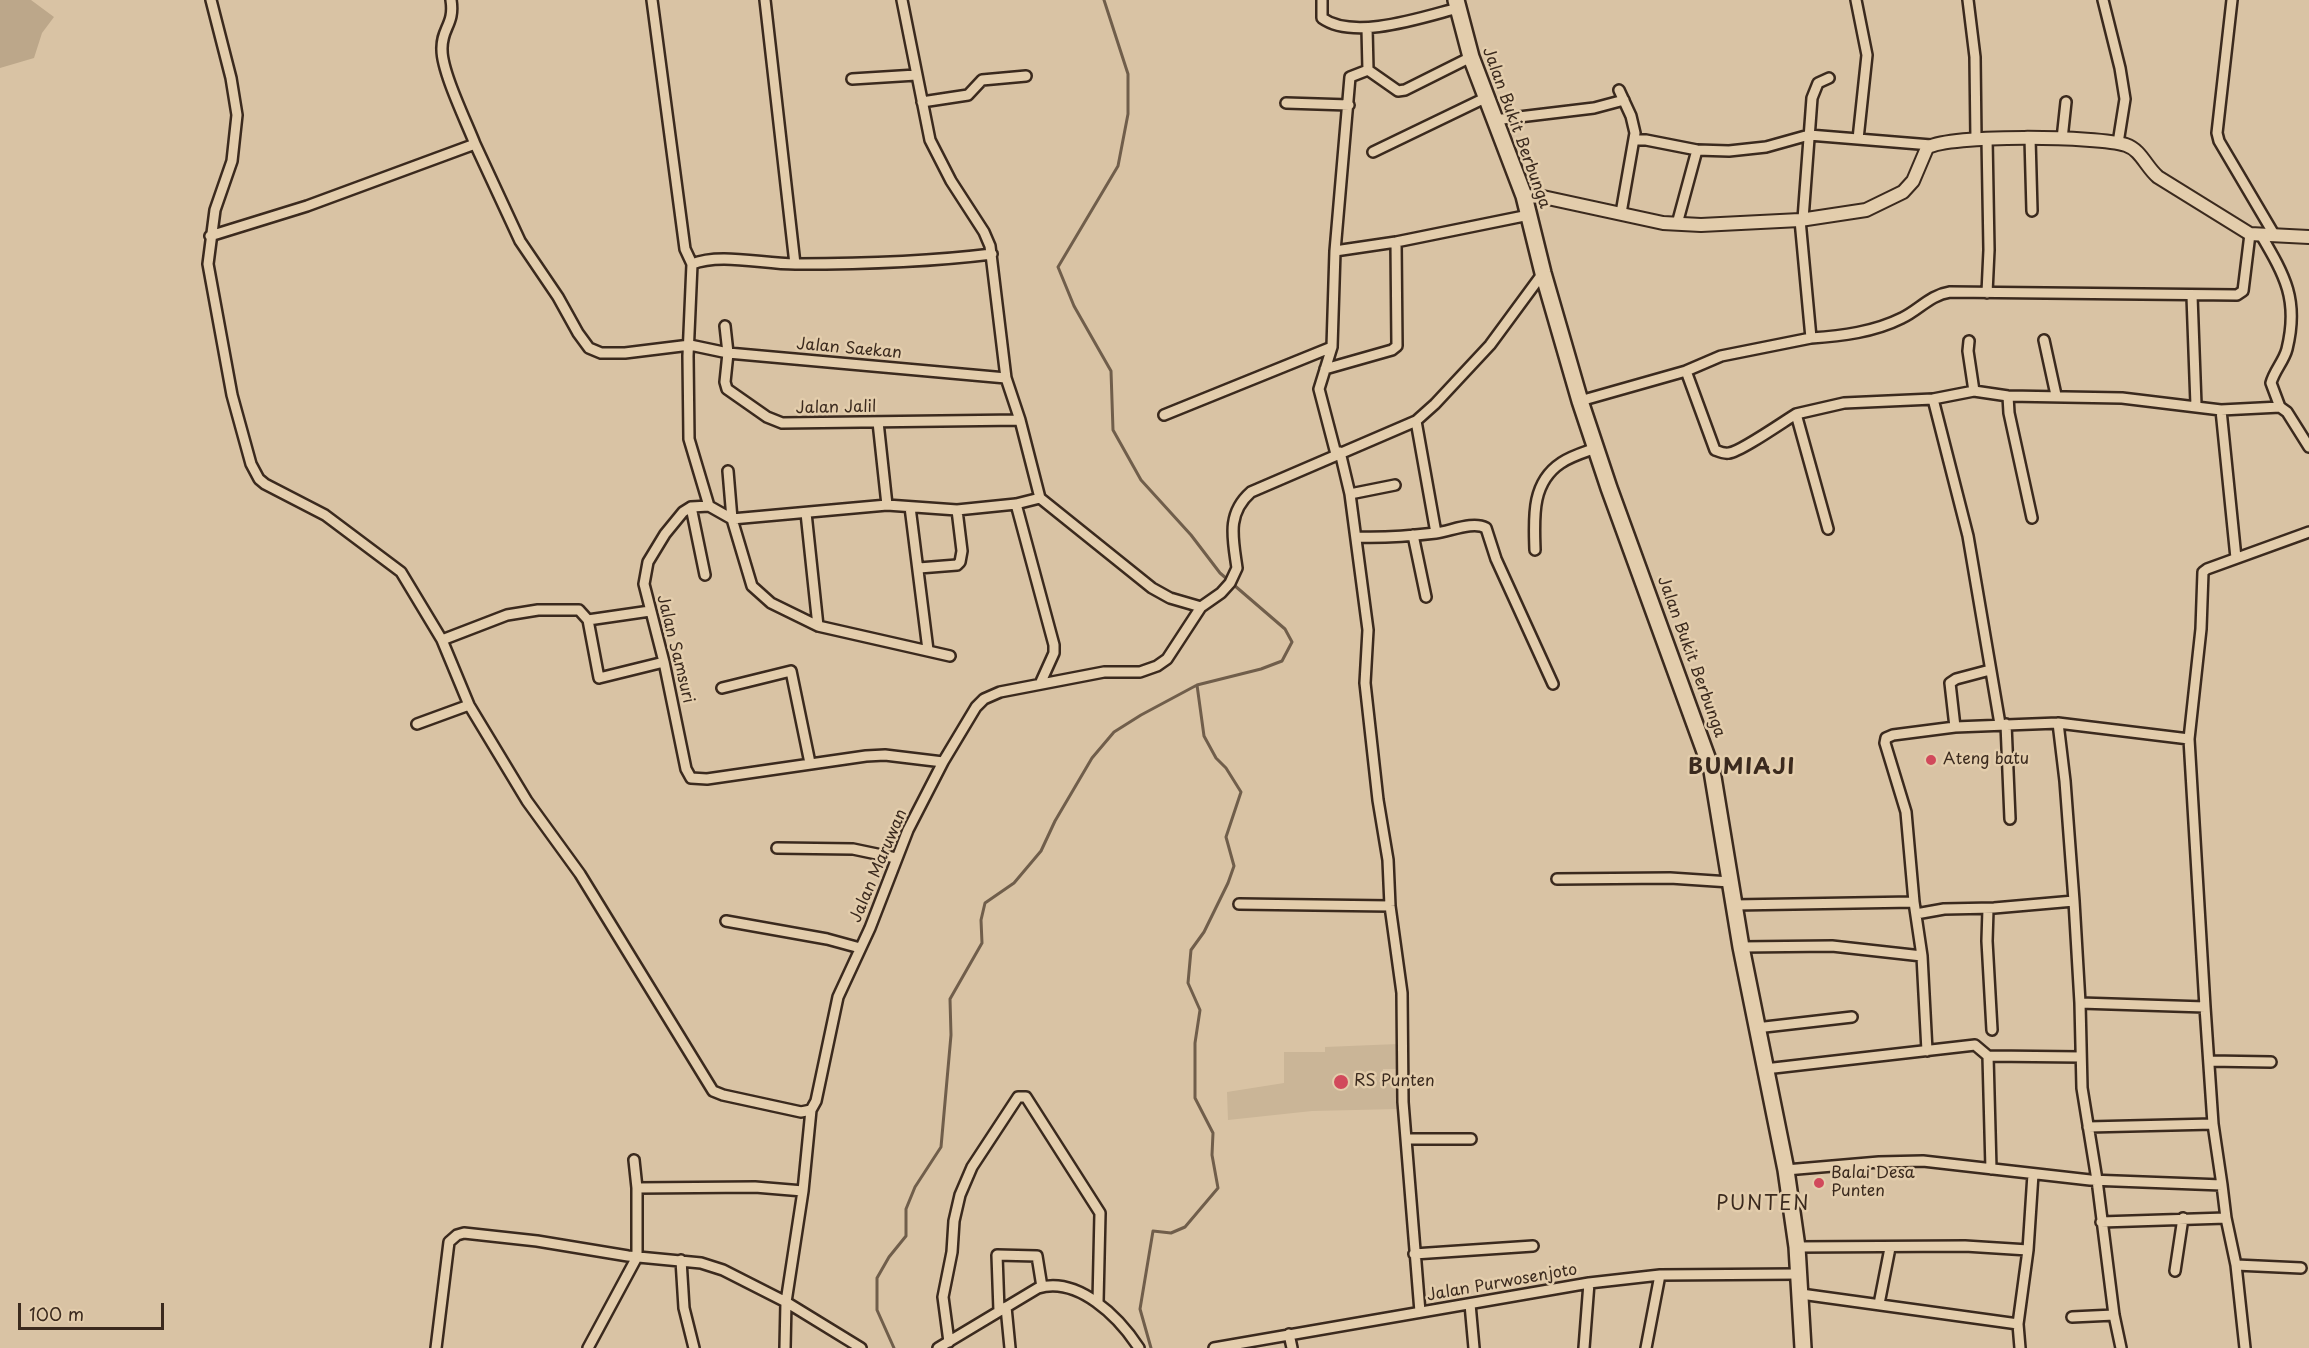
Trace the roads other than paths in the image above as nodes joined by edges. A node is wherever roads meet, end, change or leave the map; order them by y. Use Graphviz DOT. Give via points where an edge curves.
graph roads {
  1 [pos="211,0"];
  2 [pos="451,0"];
  3 [pos="652,0"];
  4 [pos="765,0"];
  5 [pos="902,0"];
  6 [pos="1322,0"];
  7 [pos="1856,0"];
  8 [pos="1971,0"];
  9 [pos="2103,0"];
  10 [pos="2232,0"];
  11 [pos="1457,4"];
  12 [pos="1367,28"];
  13 [pos="1470,57"];
  14 [pos="1368,70"];
  15 [pos="916,75"];
  16 [pos="1026,76"];
  17 [pos="1828,78"];
  18 [pos="852,79"];
  19 [pos="1618,90"];
  20 [pos="1485,98"];
  21 [pos="1624,100"];
  22 [pos="922,102"];
  23 [pos="2066,102"];
  24 [pos="1286,103"];
  25 [pos="1349,105"];
  26 [pos="1494,120"];
  27 [pos="1809,135"];
  28 [pos="1982,138"];
  29 [pos="2030,138"];
  30 [pos="1858,139"];
  31 [pos="2062,139"];
  32 [pos="1634,140"];
  33 [pos="2118,143"];
  34 [pos="475,144"];
  35 [pos="1931,145"];
  36 [pos="1697,150"];
  37 [pos="1373,152"];
  38 [pos="1524,196"];
  39 [pos="2032,211"];
  40 [pos="1621,213"];
  41 [pos="1529,215"];
  42 [pos="1801,219"];
  43 [pos="1677,224"];
  44 [pos="2264,235"];
  45 [pos="210,236"];
  46 [pos="2309,237"];
  47 [pos="1396,242"];
  48 [pos="1335,251"];
  49 [pos="992,254"];
  50 [pos="692,264"];
  51 [pos="795,264"];
  52 [pos="1543,273"];
  53 [pos="1987,293"];
  54 [pos="2192,296"];
  55 [pos="725,326"];
  56 [pos="1811,338"];
  57 [pos="2044,340"];
  58 [pos="1969,341"];
  59 [pos="690,345"];
  60 [pos="1332,347"];
  61 [pos="728,353"];
  62 [pos="1325,369"];
  63 [pos="1686,371"];
  64 [pos="1005,378"];
  65 [pos="1974,391"];
  66 [pos="2055,395"];
  67 [pos="2008,396"];
  68 [pos="1933,399"];
  69 [pos="1580,401"];
  70 [pos="2196,405"];
  71 [pos="2280,407"];
  72 [pos="2221,410"];
  73 [pos="1796,414"];
  74 [pos="1164,415"];
  75 [pos="1020,420"];
  76 [pos="1416,421"];
  77 [pos="878,422"];
  78 [pos="2309,447"];
  79 [pos="1596,448"];
  80 [pos="1338,453"];
  81 [pos="728,471"];
  82 [pos="1395,485"];
  83 [pos="1350,494"];
  84 [pos="1040,498"];
  85 [pos="1016,504"];
  86 [pos="887,505"];
  87 [pos="708,506"];
  88 [pos="691,507"];
  89 [pos="910,507"];
  90 [pos="957,510"];
  91 [pos="806,513"];
  92 [pos="2032,518"];
  93 [pos="732,519"];
  94 [pos="1828,530"];
  95 [pos="2309,532"];
  96 [pos="1436,533"];
  97 [pos="1413,535"];
  98 [pos="1357,537"];
  99 [pos="1535,550"];
  100 [pos="2236,558"];
  101 [pos="919,568"];
  102 [pos="705,575"];
  103 [pos="1426,597"];
  104 [pos="1201,607"];
  105 [pos="650,611"];
  106 [pos="588,620"];
  107 [pos="818,626"];
  108 [pos="442,640"];
  109 [pos="928,650"];
  110 [pos="951,656"];
  111 [pos="664,662"];
  112 [pos="1990,670"];
  113 [pos="1040,684"];
  114 [pos="1553,684"];
  115 [pos="722,688"];
  116 [pos="469,705"];
  117 [pos="2058,723"];
  118 [pos="417,724"];
  119 [pos="2003,724"];
  120 [pos="1955,727"];
  121 [pos="2189,739"];
  122 [pos="943,762"];
  123 [pos="810,763"];
  124 [pos="2010,819"];
  125 [pos="777,848"];
  126 [pos="896,858"];
  127 [pos="1557,879"];
  128 [pos="1730,882"];
  129 [pos="2074,901"];
  130 [pos="1914,902"];
  131 [pos="1239,904"];
  132 [pos="1734,905"];
  133 [pos="1390,906"];
  134 [pos="1988,909"];
  135 [pos="1916,914"];
  136 [pos="726,921"];
  137 [pos="1741,947"];
  138 [pos="860,948"];
  139 [pos="1922,956"];
  140 [pos="2080,1003"];
  141 [pos="2205,1007"];
  142 [pos="1852,1017"];
  143 [pos="1756,1028"];
  144 [pos="1992,1030"];
  145 [pos="1927,1051"];
  146 [pos="1988,1056"];
  147 [pos="2081,1057"];
  148 [pos="2209,1061"];
  149 [pos="2271,1062"];
  150 [pos="1765,1069"];
  151 [pos="811,1110"];
  152 [pos="2213,1124"];
  153 [pos="2088,1127"];
  154 [pos="1406,1138"];
  155 [pos="1471,1139"];
  156 [pos="634,1160"];
  157 [pos="1991,1169"];
  158 [pos="1786,1170"];
  159 [pos="2033,1174"];
  160 [pos="2097,1180"];
  161 [pos="2222,1185"];
  162 [pos="637,1188"];
  163 [pos="803,1191"];
  164 [pos="2182,1218"];
  165 [pos="2226,1218"];
  166 [pos="2101,1222"];
  167 [pos="1533,1246"];
  168 [pos="1797,1246"];
  169 [pos="1890,1248"];
  170 [pos="2028,1250"];
  171 [pos="1414,1254"];
  172 [pos="637,1257"];
  173 [pos="681,1260"];
  174 [pos="2236,1265"];
  175 [pos="2301,1268"];
  176 [pos="2175,1270"];
  177 [pos="1798,1274"];
  178 [pos="1660,1275"];
  179 [pos="1589,1283"];
  180 [pos="1041,1287"];
  181 [pos="1801,1294"];
  182 [pos="786,1302"];
  183 [pos="1098,1302"];
  184 [pos="1470,1304"];
  185 [pos="1879,1304"];
  186 [pos="1003,1309"];
  187 [pos="1420,1312"];
  188 [pos="2114,1316"];
  189 [pos="2073,1317"];
  190 [pos="2018,1324"];
  191 [pos="1289,1334"];
  192 [pos="949,1342"];
  193 [pos="436,1348"];
  194 [pos="588,1348"];
  195 [pos="694,1348"];
  196 [pos="785,1348"];
  197 [pos="861,1348"];
  198 [pos="938,1348"];
  199 [pos="1010,1348"];
  200 [pos="1138,1348"];
  201 [pos="1214,1348"];
  202 [pos="1292,1348"];
  203 [pos="1474,1348"];
  204 [pos="1584,1348"];
  205 [pos="1646,1348"];
  206 [pos="1803,1348"];
  207 [pos="2020,1348"];
  208 [pos="2121,1348"];
  209 [pos="2245,1348"];
  1 -- 45 [label="street" via="237,115 232,161"];
  2 -- 34 [label="street, Jalan Saekan" via="452,17 443,35 442,52"];
  3 -- 50 [label="street" via="685,249"];
  4 -- 51 [label="street"];
  5 -- 15 [label="street"];
  6 -- 12 [label="street" via="1326,21"];
  7 -- 30 [label="street" via="1867,55"];
  8 -- 28 [label="street"];
  9 -- 33 [label="street" via="2125,99"];
  10 -- 44 [label="street" via="2217,133"];
  11 -- 12 [label="street" via="1420,18"];
  11 -- 13 [label="main road, Jalan Bukit Berbunga"];
  12 -- 14 [label="street"];
  13 -- 14 [label="street" via="1398,92"];
  13 -- 20 [label="main road, Jalan Bukit Berbunga"];
  14 -- 25 [label="street" via="1350,77"];
  15 -- 18 [label="street"];
  15 -- 22 [label="street"];
  16 -- 22 [label="street" via="982,81 969,95"];
  17 -- 27 [label="street" via="1814,90"];
  19 -- 21 [label="street"];
  20 -- 26 [label="main road, Jalan Bukit Berbunga"];
  20 -- 37 [label="street"];
  21 -- 26 [label="street" via="1594,108"];
  21 -- 32 [label="street"];
  22 -- 49 [label="street" via="930,140 984,232"];
  23 -- 31 [label="street"];
  24 -- 25 [label="street"];
  25 -- 48 [label="street"];
  26 -- 38 [label="main road, Jalan Bukit Berbunga"];
  27 -- 30 [label="street"];
  27 -- 36 [label="street" via="1754,149"];
  27 -- 42 [label="street"];
  28 -- 29 [label="street"];
  28 -- 35 [label="street"];
  28 -- 53 [label="street" via="1989,250"];
  29 -- 31 [label="street"];
  29 -- 39 [label="street"];
  30 -- 35 [label="street"];
  31 -- 33 [label="street"];
  32 -- 36 [label="street"];
  32 -- 40 [label="street"];
  33 -- 44 [label="street" via="2136,151 2151,172 2168,184"];
  34 -- 45 [label="street" via="307,206"];
  34 -- 59 [label="street, Jalan Saekan" via="520,241 589,348 601,353 625,353"];
  35 -- 42 [label="street" via="1905,190 1866,210"];
  36 -- 43 [label="street"];
  38 -- 40 [label="street"];
  38 -- 41 [label="main road, Jalan Bukit Berbunga"];
  40 -- 43 [label="street"];
  41 -- 47 [label="street"];
  41 -- 52 [label="main road, Jalan Bukit Berbunga"];
  42 -- 43 [label="street"];
  42 -- 56 [label="street"];
  44 -- 46 [label="street"];
  44 -- 54 [label="street" via="2242,293"];
  44 -- 71 [label="street" via="2286,280 2292,315 2286,351 2271,383"];
  45 -- 108 [label="street" via="208,264 224,355 244,442 256,474 272,488 325,515 401,572"];
  47 -- 48 [label="street"];
  47 -- 62 [label="street" via="1397,346"];
  48 -- 60 [label="street"];
  49 -- 51 [label="street" via="936,261"];
  49 -- 64 [label="street"];
  50 -- 51 [label="street" via="708,259"];
  50 -- 59 [label="street"];
  52 -- 69 [label="main road, Jalan Bukit Berbunga"];
  52 -- 76 [label="street" via="1490,345"];
  53 -- 54 [label="street"];
  53 -- 56 [label="street" via="1934,296 1890,323 1844,336"];
  54 -- 70 [label="street"];
  55 -- 61 [label="street, Jalan Jalil"];
  56 -- 63 [label="street" via="1721,356"];
  57 -- 66 [label="street"];
  58 -- 65 [label="street"];
  59 -- 61 [label="street, Jalan Saekan"];
  59 -- 87 [label="street" via="689,439"];
  60 -- 62 [label="street"];
  60 -- 74 [label="street"];
  61 -- 64 [label="street, Jalan Saekan"];
  61 -- 77 [label="street, Jalan Jalil" via="727,389 776,421"];
  62 -- 80 [label="street" via="1319,389"];
  63 -- 69 [label="street"];
  63 -- 73 [label="street" via="1715,450 1721,453 1740,449"];
  64 -- 75 [label="street"];
  65 -- 67 [label="street"];
  65 -- 68 [label="street"];
  66 -- 67 [label="street"];
  66 -- 70 [label="street"];
  67 -- 92 [label="street"];
  68 -- 73 [label="street" via="1844,403"];
  68 -- 112 [label="street" via="1968,536"];
  69 -- 79 [label="main road, Jalan Bukit Berbunga"];
  70 -- 72 [label="street"];
  71 -- 72 [label="street"];
  71 -- 78 [label="street" via="2288,412"];
  72 -- 100 [label="street"];
  73 -- 94 [label="street"];
  75 -- 77 [label="street, Jalan Jalil"];
  75 -- 84 [label="street"];
  76 -- 80 [label="street, Jalan Maruwan"];
  76 -- 96 [label="street"];
  77 -- 86 [label="street"];
  79 -- 99 [label="street" via="1561,463 1539,487"];
  79 -- 128 [label="main road, Jalan Bukit Berbunga" via="1712,771"];
  80 -- 83 [label="street"];
  80 -- 104 [label="street, Jalan Maruwan" via="1251,492 1241,501 1232,522 1235,575 1221,593"];
  81 -- 93 [label="street"];
  82 -- 83 [label="street"];
  83 -- 98 [label="street"];
  84 -- 85 [label="street"];
  84 -- 104 [label="street" via="1152,588"];
  85 -- 90 [label="street"];
  85 -- 113 [label="street" via="1054,645"];
  86 -- 89 [label="street"];
  86 -- 91 [label="street"];
  87 -- 88 [label="street"];
  87 -- 93 [label="street"];
  88 -- 102 [label="street"];
  88 -- 105 [label="street, Jalan Samsuri" via="664,534 646,568 644,584"];
  89 -- 90 [label="street"];
  89 -- 101 [label="street"];
  90 -- 101 [label="street" via="960,562"];
  91 -- 93 [label="street"];
  91 -- 107 [label="street"];
  93 -- 107 [label="street" via="752,586 771,603"];
  95 -- 100 [label="street"];
  96 -- 97 [label="street"];
  96 -- 114 [label="street" via="1486,528 1496,559"];
  97 -- 98 [label="street"];
  97 -- 103 [label="street"];
  98 -- 133 [label="street" via="1368,630 1365,682 1388,860"];
  100 -- 121 [label="street" via="2203,572"];
  101 -- 109 [label="street"];
  104 -- 113 [label="street, Jalan Maruwan" via="1167,659 1150,670 1104,672"];
  105 -- 106 [label="street"];
  105 -- 111 [label="street, Jalan Samsuri"];
  106 -- 108 [label="street" via="579,610 538,610 507,615"];
  106 -- 111 [label="street" via="598,678"];
  107 -- 109 [label="street"];
  108 -- 116 [label="street"];
  109 -- 110 [label="street"];
  111 -- 123 [label="street, Jalan Samsuri" via="690,778 707,779"];
  112 -- 119 [label="street"];
  112 -- 120 [label="street" via="1950,683"];
  113 -- 122 [label="street, Jalan Maruwan" via="984,699"];
  115 -- 123 [label="street" via="791,671"];
  116 -- 118 [label="street"];
  116 -- 151 [label="street" via="527,801 580,874 713,1091 801,1112"];
  117 -- 119 [label="street"];
  117 -- 121 [label="street"];
  117 -- 129 [label="street"];
  119 -- 120 [label="street"];
  119 -- 124 [label="street"];
  120 -- 130 [label="street" via="1890,736 1885,740 1906,812"];
  121 -- 141 [label="street"];
  122 -- 123 [label="street, Jalan Samsuri" via="885,755"];
  122 -- 126 [label="street, Jalan Maruwan"];
  125 -- 126 [label="street" via="852,849"];
  126 -- 138 [label="street, Jalan Maruwan"];
  127 -- 128 [label="street"];
  128 -- 132 [label="main road, Jalan Bukit Berbunga"];
  129 -- 134 [label="street"];
  129 -- 140 [label="street"];
  130 -- 132 [label="street"];
  130 -- 135 [label="street"];
  131 -- 133 [label="street"];
  132 -- 137 [label="main road, Jalan Bukit Berbunga"];
  133 -- 154 [label="street" via="1402,993"];
  134 -- 135 [label="street" via="1944,909"];
  134 -- 144 [label="street"];
  135 -- 139 [label="street"];
  136 -- 138 [label="street"];
  137 -- 139 [label="street" via="1832,946"];
  137 -- 143 [label="main road, Jalan Bukit Berbunga"];
  138 -- 151 [label="street, Jalan Maruwan" via="838,997"];
  139 -- 145 [label="street"];
  140 -- 141 [label="street"];
  140 -- 147 [label="street"];
  141 -- 148 [label="street"];
  142 -- 143 [label="street"];
  143 -- 150 [label="main road, Jalan Bukit Berbunga"];
  145 -- 146 [label="street" via="1969,1044"];
  145 -- 150 [label="street"];
  146 -- 147 [label="street"];
  146 -- 157 [label="street"];
  147 -- 153 [label="street"];
  148 -- 149 [label="street"];
  148 -- 152 [label="street"];
  150 -- 158 [label="main road, Jalan Bukit Berbunga"];
  151 -- 163 [label="street, Jalan Maruwan"];
  152 -- 153 [label="street"];
  152 -- 161 [label="street"];
  153 -- 160 [label="street"];
  154 -- 155 [label="street"];
  154 -- 171 [label="street"];
  156 -- 162 [label="street"];
  157 -- 158 [label="street" via="1923,1161"];
  157 -- 159 [label="street"];
  158 -- 168 [label="main road, Jalan Bukit Berbunga"];
  159 -- 160 [label="street"];
  159 -- 170 [label="street"];
  160 -- 161 [label="street"];
  160 -- 166 [label="street"];
  161 -- 165 [label="street"];
  162 -- 163 [label="street" via="755,1187"];
  162 -- 172 [label="street"];
  163 -- 182 [label="street, Jalan Maruwan"];
  164 -- 165 [label="street"];
  164 -- 166 [label="street"];
  164 -- 176 [label="street"];
  165 -- 174 [label="street"];
  166 -- 188 [label="street"];
  167 -- 171 [label="street"];
  168 -- 169 [label="street"];
  168 -- 177 [label="main road, Jalan Bukit Berbunga"];
  169 -- 170 [label="street" via="1965,1246"];
  169 -- 185 [label="street"];
  170 -- 190 [label="street"];
  171 -- 187 [label="street"];
  172 -- 173 [label="street"];
  172 -- 193 [label="street" via="489,1234 457,1235 449,1242"];
  172 -- 194 [label="street"];
  173 -- 182 [label="street" via="723,1270"];
  173 -- 195 [label="street" via="684,1308"];
  174 -- 175 [label="street"];
  174 -- 209 [label="street"];
  177 -- 178 [label="street, Jalan Purwosenjoto"];
  177 -- 181 [label="main road, Jalan Bukit Berbunga"];
  178 -- 179 [label="street, Jalan Purwosenjoto"];
  178 -- 205 [label="street"];
  179 -- 184 [label="street, Jalan Purwosenjoto"];
  179 -- 204 [label="street"];
  180 -- 183 [label="street" via="1057,1285"];
  180 -- 186 [label="street"];
  180 -- 186 [label="street" via="1036,1256 998,1254"];
  181 -- 185 [label="street"];
  181 -- 206 [label="main road, Jalan Bukit Berbunga"];
  182 -- 196 [label="street, Jalan Maruwan"];
  182 -- 197 [label="street"];
  183 -- 192 [label="street" via="1100,1213 1026,1097 1021,1096 997,1126 960,1195 944,1297"];
  183 -- 200 [label="street"];
  184 -- 187 [label="street, Jalan Purwosenjoto"];
  184 -- 203 [label="street"];
  185 -- 190 [label="street"];
  186 -- 192 [label="street"];
  186 -- 199 [label="street"];
  187 -- 191 [label="street, Jalan Purwosenjoto"];
  188 -- 189 [label="street"];
  188 -- 208 [label="street"];
  190 -- 207 [label="street"];
  191 -- 201 [label="street, Jalan Purwosenjoto"];
  191 -- 202 [label="street"];
  192 -- 198 [label="street"];
}
